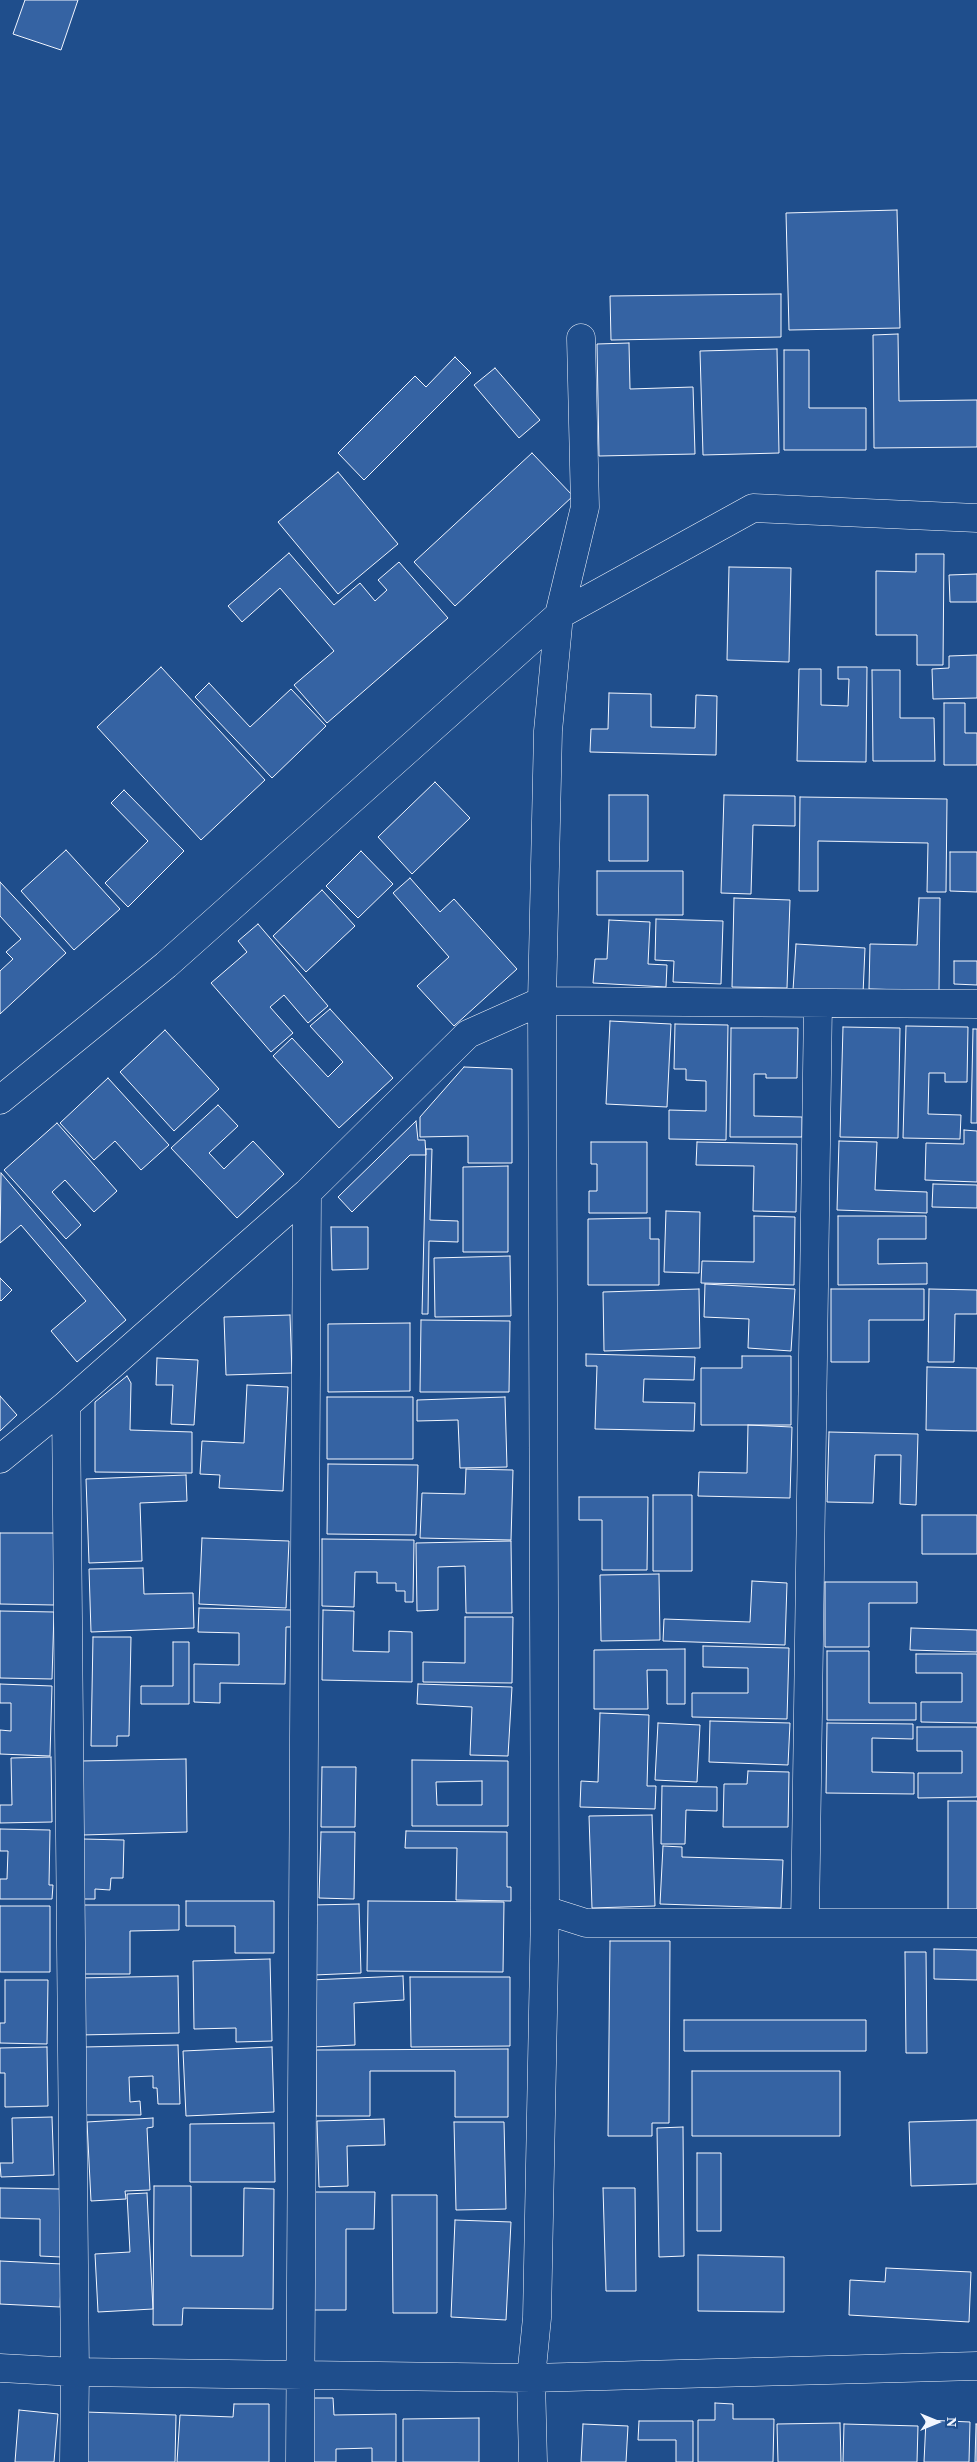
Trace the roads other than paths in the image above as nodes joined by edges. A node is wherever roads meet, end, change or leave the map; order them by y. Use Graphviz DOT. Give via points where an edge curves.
graph roads {
  1 [pos="580,338"];
  2 [pos="977,518"];
  3 [pos="559,615"];
  4 [pos="542,1001"];
  5 [pos="818,1004"];
  6 [pos="977,1004"];
  7 [pos="0,1100"];
  8 [pos="307,1193"];
  9 [pos="66,1405"];
  10 [pos="0,1460"];
  11 [pos="545,1910"];
  12 [pos="805,1923"];
  13 [pos="977,1923"];
  14 [pos="977,2366"];
  15 [pos="0,2368"];
  16 [pos="75,2372"];
  17 [pos="301,2373"];
  18 [pos="531,2378"];
  19 [pos="74,2462"];
  20 [pos="300,2462"];
  21 [pos="533,2462"];
  1 -- 3 [label="street" via="585,507"];
  2 -- 3 [label="street" via="753,508"];
  3 -- 4 [label="street" via="548,731"];
  3 -- 7 [label="street" via="166,965"];
  4 -- 5 [label="street"];
  4 -- 8 [label="street" via="468,1034"];
  4 -- 11 [label="street"];
  5 -- 6 [label="street"];
  5 -- 12 [label="street"];
  8 -- 9 [label="street"];
  8 -- 17 [label="street"];
  9 -- 10 [label="street"];
  9 -- 16 [label="street"];
  11 -- 12 [label="street" via="586,1923"];
  11 -- 18 [label="street" via="537,2318"];
  12 -- 13 [label="street"];
  14 -- 18 [label="street"];
  15 -- 16 [label="street"];
  16 -- 17 [label="street"];
  16 -- 19 [label="street"];
  17 -- 18 [label="street"];
  17 -- 20 [label="street"];
  18 -- 21 [label="street"];
}
